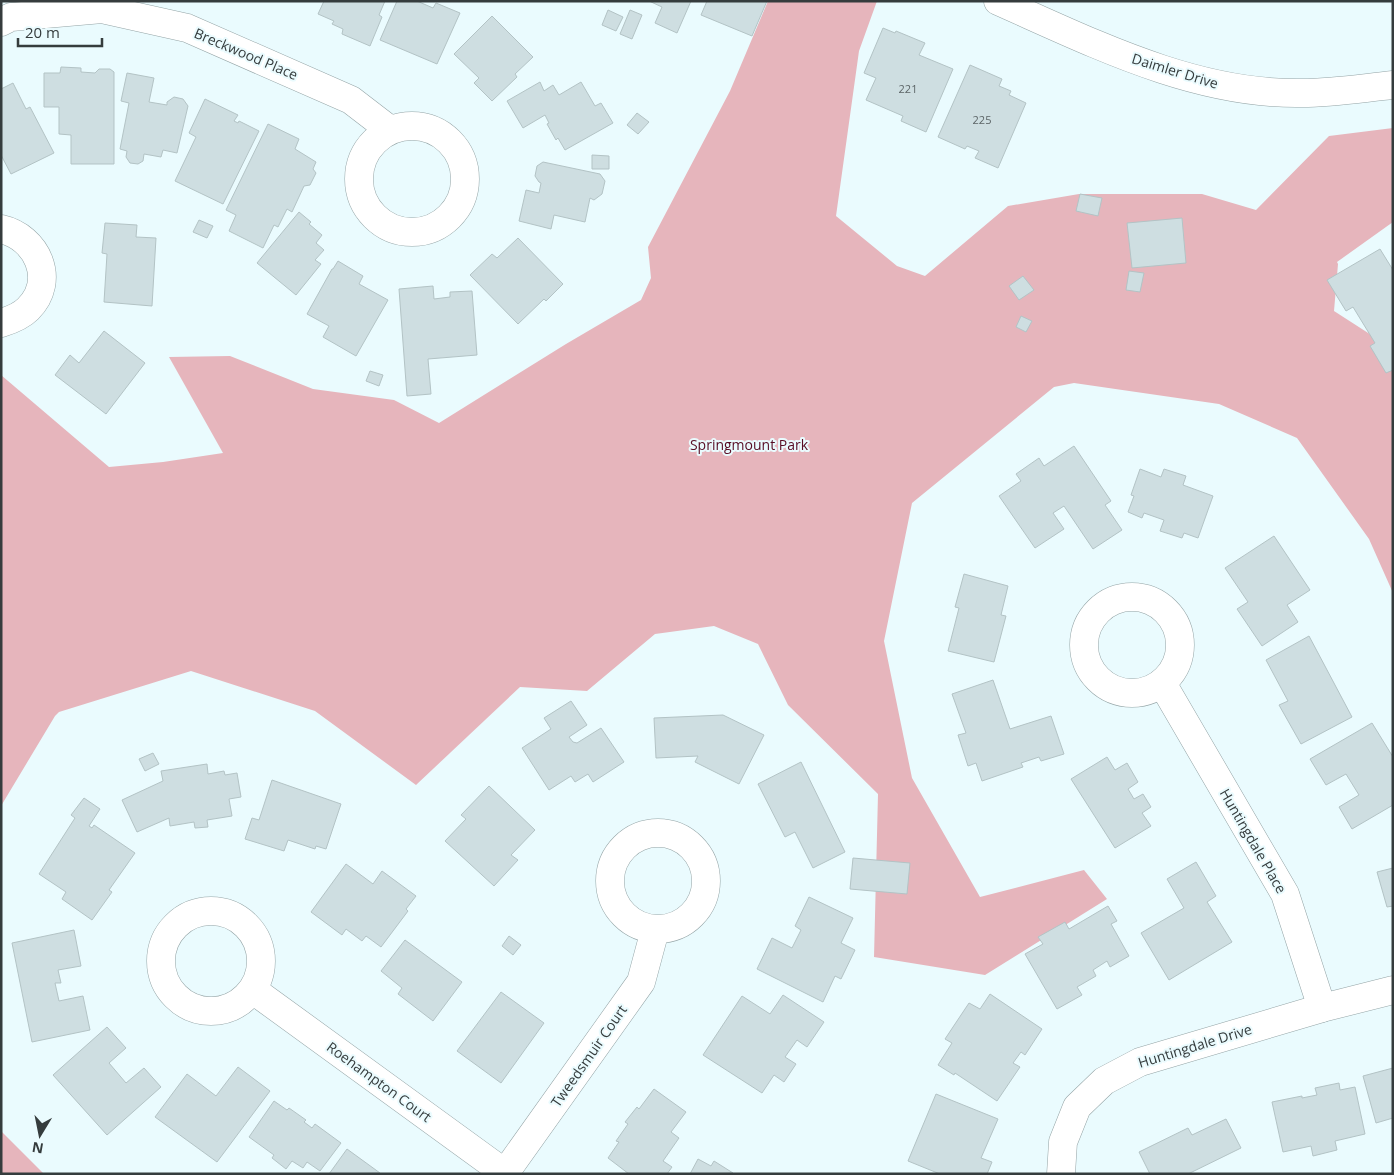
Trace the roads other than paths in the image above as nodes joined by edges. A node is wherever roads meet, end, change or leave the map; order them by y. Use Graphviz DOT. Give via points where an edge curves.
graph roads {
  1 [pos="998,1"];
  2 [pos="1,22"];
  3 [pos="1393,85"];
  4 [pos="390,130"];
  5 [pos="1,228"];
  6 [pos="1,323"];
  7 [pos="1162,683"];
  8 [pos="655,930"];
  9 [pos="253,990"];
  10 [pos="1393,990"];
  11 [pos="1322,1008"];
  12 [pos="506,1173"];
  13 [pos="1061,1174"];
  1 -- 3 [label="street, Daimler Drive" via="1115,52 1185,77 1241,89 1301,93"];
  2 -- 4 [label="street, Breckwood Place" via="11,18 102,8 187,28 351,100"];
  5 -- 6 [label="street" via="18,235 30,245 42,271 38,296 28,310"];
  7 -- 11 [label="street, Huntingdale Place" via="1285,894"];
  8 -- 12 [label="street, Tweedsmuir Court" via="641,982"];
  9 -- 12 [label="street, Roehampton Court"];
  10 -- 11 [label="street, Huntingdale Drive"];
  11 -- 13 [label="street, Huntingdale Drive" via="1140,1062 1104,1081 1077,1107 1063,1142"];
}
